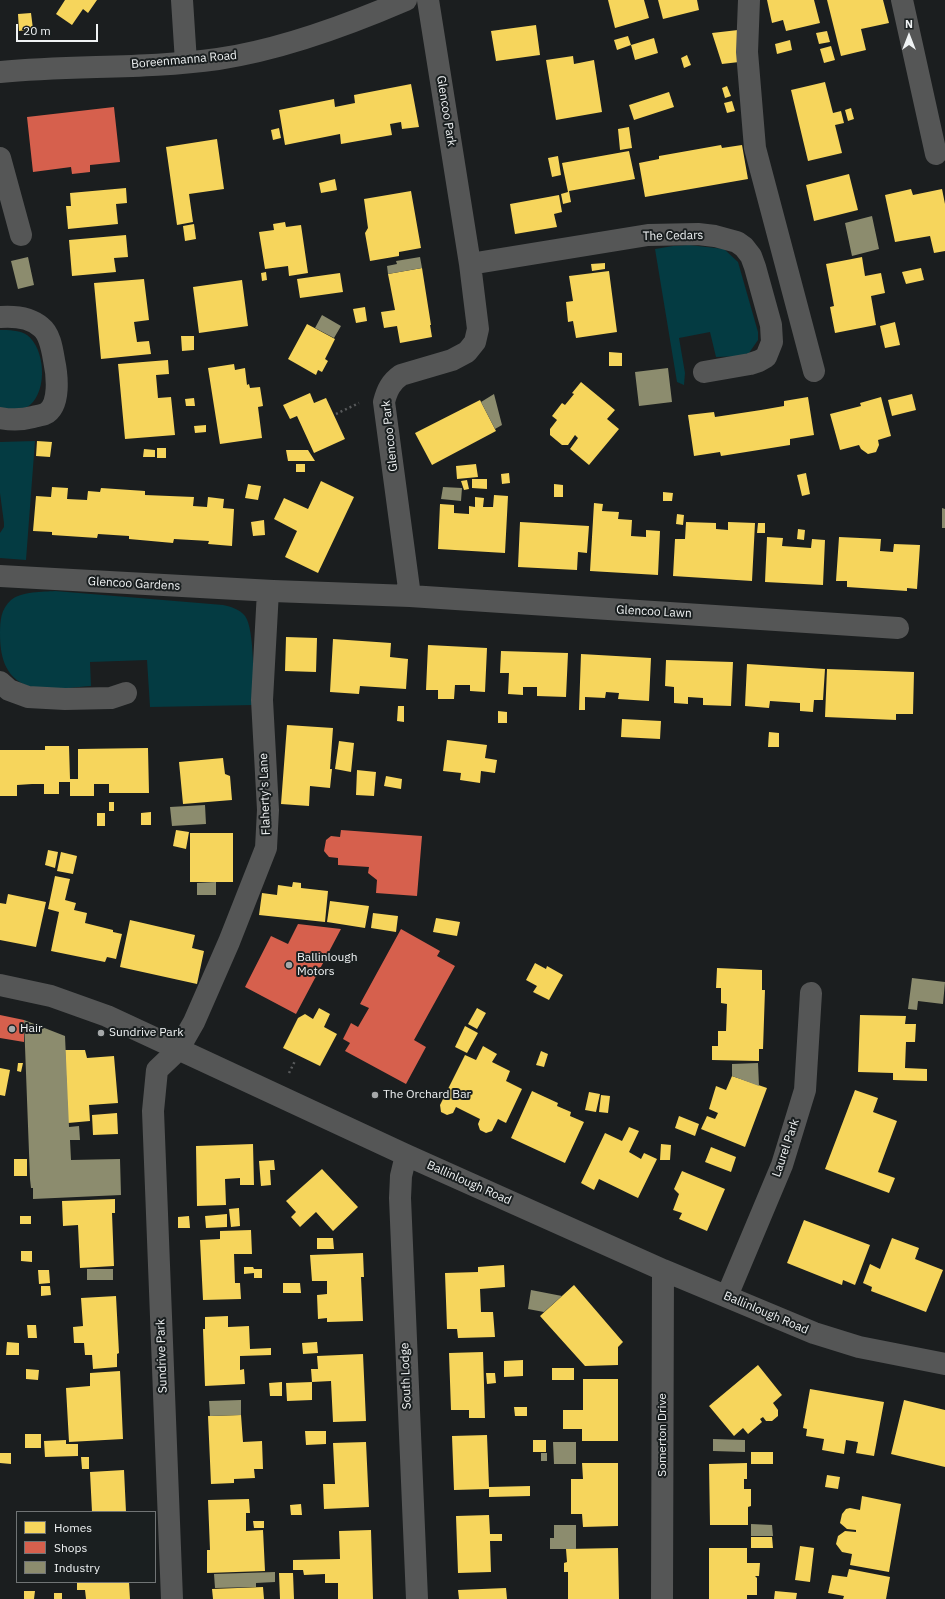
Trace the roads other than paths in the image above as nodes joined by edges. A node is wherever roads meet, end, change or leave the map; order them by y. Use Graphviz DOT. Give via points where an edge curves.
graph roads {
  1 [pos="182,0"];
  2 [pos="406,0"];
  3 [pos="428,0"];
  4 [pos="749,0"];
  5 [pos="902,0"];
  6 [pos="186,62"];
  7 [pos="0,72"];
  8 [pos="936,154"];
  9 [pos="0,158"];
  10 [pos="21,235"];
  11 [pos="470,264"];
  12 [pos="0,317"];
  13 [pos="814,371"];
  14 [pos="704,372"];
  15 [pos="0,418"];
  16 [pos="0,576"];
  17 [pos="268,591"];
  18 [pos="410,596"];
  19 [pos="898,628"];
  20 [pos="0,682"];
  21 [pos="126,693"];
  22 [pos="0,985"];
  23 [pos="811,993"];
  24 [pos="178,1050"];
  25 [pos="406,1154"];
  26 [pos="663,1270"];
  27 [pos="727,1296"];
  28 [pos="945,1364"];
  29 [pos="172,1599"];
  30 [pos="417,1599"];
  31 [pos="662,1599"];
  1 -- 6 [label="street"];
  2 -- 6 [label="main road, Boreenmanna Road" via="372,15 264,49 217,59"];
  3 -- 11 [label="street, Glencoo Park"];
  4 -- 13 [label="street" via="747,52 754,148"];
  5 -- 8 [label="street"];
  6 -- 7 [label="main road, Boreenmanna Road"];
  9 -- 10 [label="street"];
  11 -- 14 [label="street, The Cedars" via="648,235 698,234 737,242 744,247 753,261 771,325 772,342 766,356 759,361"];
  11 -- 18 [label="street, Glencoo Park" via="478,329 475,342 467,352 452,360 401,375 387,389 384,402"];
  12 -- 15 [label="street" via="33,321 42,327 51,343 56,368 57,394 54,404 46,414 11,420"];
  16 -- 17 [label="street, Glencoo Gardens"];
  17 -- 18 [label="street"];
  17 -- 24 [label="street, Flaherty's Lane" via="262,700 268,810 266,848 194,1022"];
  18 -- 19 [label="street, Glencoo Lawn"];
  20 -- 21 [label="street" via="9,690 28,697 111,698"];
  22 -- 24 [label="street, Ballinlough Road" via="51,996 107,1016"];
  23 -- 27 [label="street, Laurel Park" via="805,1090 782,1165"];
  24 -- 25 [label="street, Ballinlough Road"];
  24 -- 29 [label="street, Sundrive Park" via="157,1070 153,1111"];
  25 -- 26 [label="street, Ballinlough Road"];
  25 -- 30 [label="street, South Lodge" via="400,1198"];
  26 -- 27 [label="street, Ballinlough Road"];
  26 -- 31 [label="street, Somerton Drive"];
  27 -- 28 [label="street, Ballinlough Road" via="814,1333 853,1345"];
}
